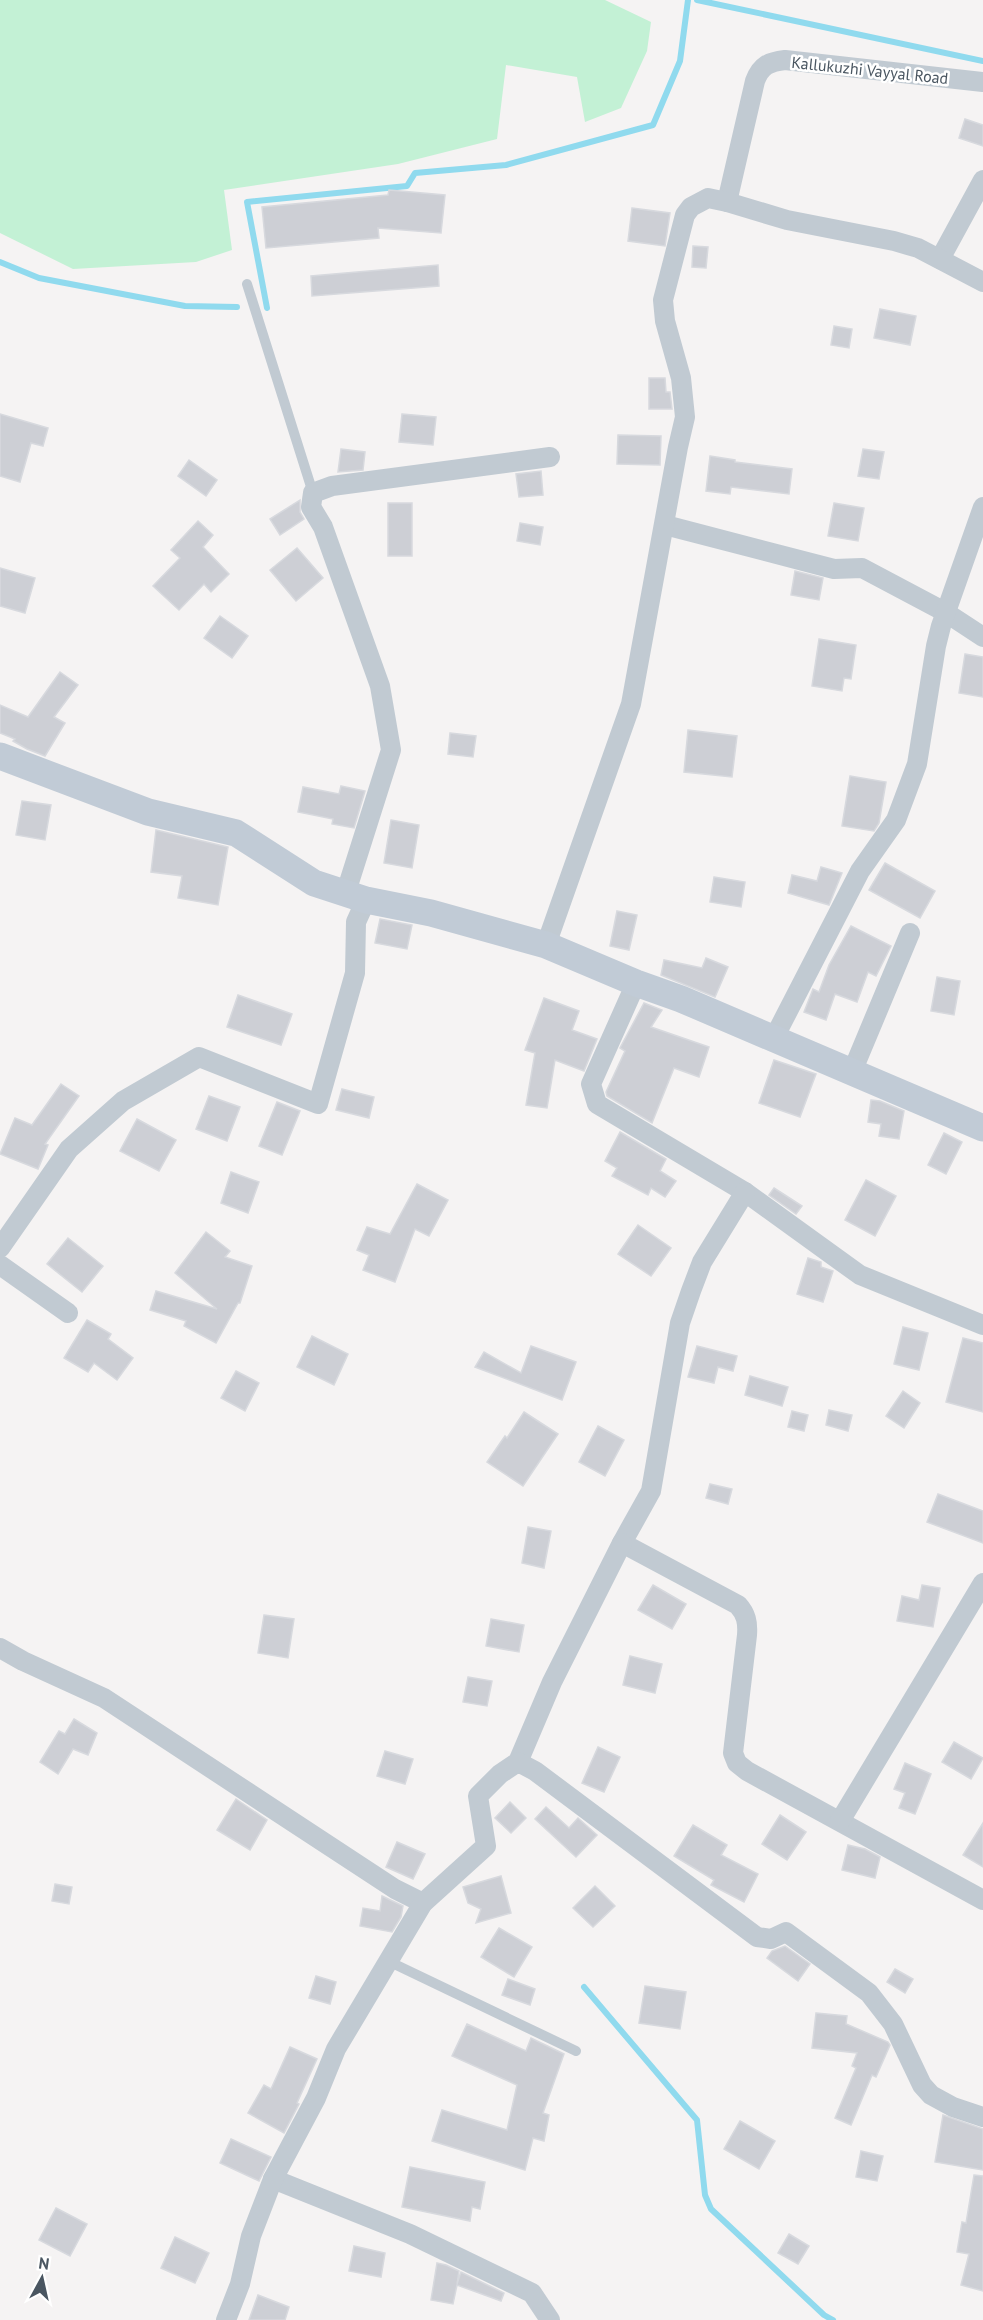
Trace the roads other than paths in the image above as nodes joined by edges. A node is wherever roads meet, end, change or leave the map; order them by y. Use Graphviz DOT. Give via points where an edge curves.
graph roads {
  1 [pos="983,82"];
  2 [pos="983,180"];
  3 [pos="727,202"];
  4 [pos="940,259"];
  5 [pos="983,282"];
  6 [pos="247,285"];
  7 [pos="550,457"];
  8 [pos="313,493"];
  9 [pos="983,507"];
  10 [pos="665,525"];
  11 [pos="945,612"];
  12 [pos="983,637"];
  13 [pos="0,756"];
  14 [pos="356,896"];
  15 [pos="910,933"];
  16 [pos="546,945"];
  17 [pos="636,983"];
  18 [pos="774,1038"];
  19 [pos="852,1072"];
  20 [pos="983,1128"];
  21 [pos="745,1192"];
  22 [pos="0,1248"];
  23 [pos="0,1266"];
  24 [pos="68,1313"];
  25 [pos="983,1325"];
  26 [pos="622,1543"];
  27 [pos="983,1583"];
  28 [pos="0,1648"];
  29 [pos="518,1762"];
  30 [pos="840,1821"];
  31 [pos="983,1900"];
  32 [pos="423,1903"];
  33 [pos="388,1961"];
  34 [pos="576,2051"];
  35 [pos="983,2117"];
  36 [pos="273,2179"];
  37 [pos="226,2320"];
  38 [pos="550,2320"];
  1 -- 3 [label="street, Kallukuzhi Vayyal Road" via="785,60 771,62 759,69"];
  2 -- 4 [label="street"];
  3 -- 4 [label="street" via="787,220 894,241"];
  3 -- 10 [label="street" via="708,198 685,215 663,300 664,321 681,378 685,417"];
  4 -- 5 [label="street"];
  6 -- 8 [label="lane"];
  7 -- 8 [label="street" via="332,486"];
  8 -- 14 [label="street" via="311,507 380,686 391,750"];
  9 -- 11 [label="street"];
  10 -- 11 [label="street" via="834,569 862,568"];
  10 -- 16 [label="street" via="631,704"];
  11 -- 12 [label="street"];
  11 -- 18 [label="street" via="917,764 896,820 860,872"];
  13 -- 14 [label="street" via="148,812 236,833 314,883"];
  14 -- 16 [label="street"];
  14 -- 22 [label="street" via="355,973 318,1104 199,1057 123,1101 69,1149"];
  15 -- 19 [label="street"];
  16 -- 17 [label="street"];
  17 -- 18 [label="street"];
  17 -- 21 [label="street" via="591,1084 597,1104"];
  18 -- 19 [label="street"];
  19 -- 20 [label="street"];
  21 -- 25 [label="street" via="860,1275"];
  21 -- 26 [label="street" via="702,1262 691,1291 680,1323 651,1491"];
  23 -- 24 [label="street"];
  26 -- 29 [label="street" via="552,1682"];
  26 -- 30 [label="street" via="738,1605 748,1624 733,1753 737,1763"];
  27 -- 30 [label="street"];
  28 -- 32 [label="street" via="104,1698 395,1889"];
  29 -- 32 [label="street" via="478,1796 486,1846"];
  29 -- 35 [label="street" via="757,1936 771,1940 786,1932 869,1993 893,2024 922,2085 931,2095"];
  30 -- 31 [label="street"];
  32 -- 33 [label="street"];
  33 -- 34 [label="lane"];
  33 -- 36 [label="street" via="336,2049 316,2098"];
  36 -- 37 [label="street"];
  36 -- 38 [label="street" via="410,2234 532,2293"];
}
